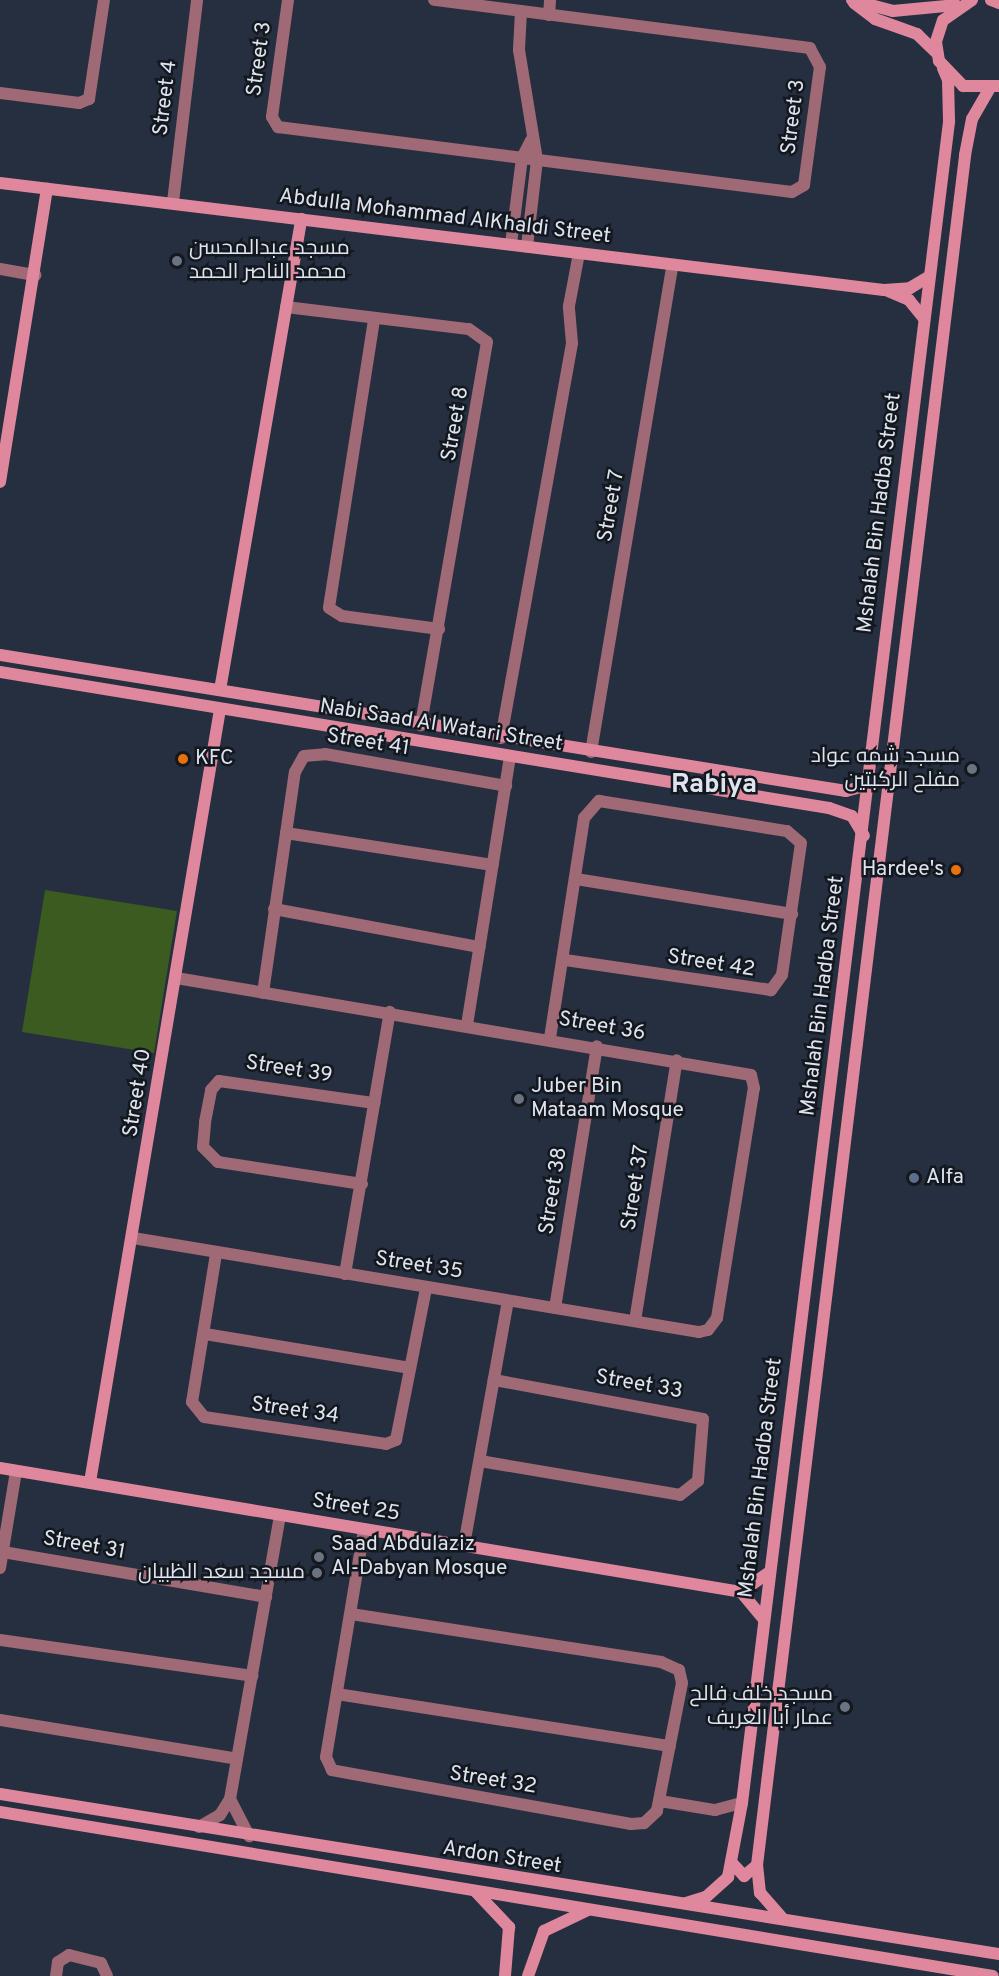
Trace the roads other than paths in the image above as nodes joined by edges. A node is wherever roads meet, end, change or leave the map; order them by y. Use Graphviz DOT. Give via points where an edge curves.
graph roads {
  1 [pos="104,0"];
  2 [pos="197,0"];
  3 [pos="288,0"];
  4 [pos="434,0"];
  5 [pos="550,0"];
  6 [pos="851,0"];
  7 [pos="991,0"];
  8 [pos="966,2"];
  9 [pos="999,3"];
  10 [pos="520,11"];
  11 [pos="549,15"];
  12 [pos="937,53"];
  13 [pos="943,68"];
  14 [pos="994,88"];
  15 [pos="0,93"];
  16 [pos="531,140"];
  17 [pos="522,158"];
  18 [pos="537,160"];
  19 [pos="0,183"];
  20 [pos="48,189"];
  21 [pos="172,202"];
  22 [pos="301,219"];
  23 [pos="511,244"];
  24 [pos="527,246"];
  25 [pos="579,253"];
  26 [pos="672,266"];
  27 [pos="0,269"];
  28 [pos="35,275"];
  29 [pos="928,277"];
  30 [pos="884,290"];
  31 [pos="286,307"];
  32 [pos="923,317"];
  33 [pos="374,320"];
  34 [pos="0,482"];
  35 [pos="439,629"];
  36 [pos="0,655"];
  37 [pos="75,667"];
  38 [pos="0,672"];
  39 [pos="881,672"];
  40 [pos="116,673"];
  41 [pos="903,678"];
  42 [pos="75,684"];
  43 [pos="111,690"];
  44 [pos="220,690"];
  45 [pos="220,709"];
  46 [pos="876,710"];
  47 [pos="898,712"];
  48 [pos="421,725"];
  49 [pos="501,738"];
  50 [pos="591,752"];
  51 [pos="510,757"];
  52 [pos="678,765"];
  53 [pos="675,783"];
  54 [pos="868,785"];
  55 [pos="506,786"];
  56 [pos="286,833"];
  57 [pos="864,837"];
  58 [pos="493,865"];
  59 [pos="576,879"];
  60 [pos="274,909"];
  61 [pos="792,914"];
  62 [pos="480,947"];
  63 [pos="565,960"];
  64 [pos="177,978"];
  65 [pos="263,993"];
  66 [pos="390,1012"];
  67 [pos="467,1025"];
  68 [pos="550,1038"];
  69 [pos="597,1046"];
  70 [pos="676,1060"];
  71 [pos="374,1103"];
  72 [pos="362,1184"];
  73 [pos="133,1238"];
  74 [pos="216,1254"];
  75 [pos="345,1274"];
  76 [pos="426,1288"];
  77 [pos="508,1301"];
  78 [pos="555,1308"];
  79 [pos="635,1321"];
  80 [pos="699,1332"];
  81 [pos="205,1334"];
  82 [pos="410,1368"];
  83 [pos="494,1380"];
  84 [pos="789,1399"];
  85 [pos="812,1403"];
  86 [pos="480,1461"];
  87 [pos="0,1468"];
  88 [pos="16,1471"];
  89 [pos="90,1482"];
  90 [pos="280,1516"];
  91 [pos="364,1529"];
  92 [pos="464,1545"];
  93 [pos="3,1552"];
  94 [pos="0,1568"];
  95 [pos="770,1572"];
  96 [pos="741,1592"];
  97 [pos="266,1597"];
  98 [pos="351,1614"];
  99 [pos="764,1620"];
  100 [pos="0,1640"];
  101 [pos="252,1676"];
  102 [pos="336,1694"];
  103 [pos="0,1720"];
  104 [pos="670,1746"];
  105 [pos="237,1759"];
  106 [pos="0,1794"];
  107 [pos="230,1798"];
  108 [pos="660,1802"];
  109 [pos="742,1803"];
  110 [pos="0,1812"];
  111 [pos="197,1828"];
  112 [pos="249,1836"];
  113 [pos="732,1863"];
  114 [pos="757,1865"];
  115 [pos="474,1890"];
  116 [pos="686,1903"];
  117 [pos="589,1910"];
  118 [pos="783,1919"];
  119 [pos="999,1954"];
  120 [pos="999,1959"];
  121 [pos="970,1973"];
  122 [pos="56,1976"];
  123 [pos="107,1976"];
  124 [pos="505,1976"];
  125 [pos="528,1976"];
  126 [pos="993,1976"];
  1 -- 15 [label="street" via="89,99 79,103"];
  2 -- 21 [label="street, Street 4"];
  3 -- 17 [label="street, Street 3" via="272,117 276,126"];
  4 -- 10 [label="street, Street 3"];
  5 -- 11 [label="street"];
  6 -- 8 [label="street" via="893,12"];
  6 -- 12 [label="street" via="875,19 917,34"];
  7 -- 9 [label="street"];
  8 -- 12 [label="street" via="938,30"];
  10 -- 11 [label="street, Street 3"];
  10 -- 16 [label="street" via="519,50 532,102"];
  11 -- 18 [label="street, Street 3" via="806,47 816,53 820,67 805,182 796,192"];
  12 -- 13 [label="street, Mshalah Bin Hadba Street"];
  13 -- 14 [label="street" via="963,86"];
  13 -- 29 [label="street, Mshalah Bin Hadba Street" via="948,80 949,121"];
  14 -- 41 [label="street, Mshalah Bin Hadba Street" via="975,111 965,155"];
  16 -- 17 [label="street"];
  16 -- 18 [label="street"];
  17 -- 18 [label="street, Street 3"];
  17 -- 23 [label="street"];
  18 -- 24 [label="street"];
  19 -- 20 [label="street, Abdulla Mohammad AlKhaldi Street"];
  20 -- 21 [label="street, Abdulla Mohammad AlKhaldi Street"];
  20 -- 28 [label="street"];
  21 -- 22 [label="street, Abdulla Mohammad AlKhaldi Street"];
  22 -- 23 [label="street, Abdulla Mohammad AlKhaldi Street"];
  22 -- 31 [label="street"];
  23 -- 24 [label="street, Abdulla Mohammad AlKhaldi Street"];
  24 -- 25 [label="street, Abdulla Mohammad AlKhaldi Street"];
  25 -- 26 [label="street, Abdulla Mohammad AlKhaldi Street"];
  25 -- 49 [label="street" via="569,306 572,343"];
  26 -- 30 [label="street, Abdulla Mohammad AlKhaldi Street"];
  26 -- 50 [label="street, Street 7"];
  27 -- 28 [label="street"];
  28 -- 34 [label="street"];
  29 -- 30 [label="street, Abdulla Mohammad AlKhaldi Street" via="910,288"];
  29 -- 32 [label="street, Mshalah Bin Hadba Street"];
  30 -- 32 [label="street, Abdulla Mohammad AlKhaldi Street" via="909,300"];
  31 -- 33 [label="street, Street 8"];
  31 -- 44 [label="street"];
  32 -- 39 [label="street, Mshalah Bin Hadba Street"];
  33 -- 35 [label="street" via="330,608 342,616"];
  33 -- 35 [label="street, Street 8" via="469,329 487,342"];
  35 -- 48 [label="street, Street 8"];
  36 -- 37 [label="street, Nabi Saad Al Watari Street"];
  37 -- 40 [label="street, Nabi Saad Al Watari Street"];
  37 -- 42 [label="street" via="83,675"];
  38 -- 42 [label="street, Nabi Saad Al Watari Street"];
  39 -- 41 [label="street" via="892,684"];
  39 -- 46 [label="street, Mshalah Bin Hadba Street"];
  40 -- 43 [label="street" via="108,678"];
  40 -- 44 [label="street, Nabi Saad Al Watari Street"];
  41 -- 47 [label="street, Mshalah Bin Hadba Street"];
  42 -- 43 [label="street, Nabi Saad Al Watari Street"];
  43 -- 45 [label="street, Nabi Saad Al Watari Street"];
  44 -- 48 [label="street, Nabi Saad Al Watari Street"];
  45 -- 51 [label="street, Nabi Saad Al Watari Street"];
  45 -- 64 [label="street, Street 40"];
  46 -- 47 [label="street" via="888,705"];
  46 -- 54 [label="street, Mshalah Bin Hadba Street"];
  47 -- 85 [label="street, Mshalah Bin Hadba Street"];
  48 -- 49 [label="street, Nabi Saad Al Watari Street"];
  49 -- 50 [label="street, Nabi Saad Al Watari Street"];
  50 -- 52 [label="street, Nabi Saad Al Watari Street"];
  51 -- 53 [label="street, Nabi Saad Al Watari Street"];
  51 -- 55 [label="street"];
  52 -- 53 [label="street" via="684,775"];
  52 -- 54 [label="street, Nabi Saad Al Watari Street" via="846,791"];
  53 -- 57 [label="street, Nabi Saad Al Watari Street" via="829,808 852,816"];
  54 -- 57 [label="street, Mshalah Bin Hadba Street"];
  55 -- 56 [label="street, Street 41" via="315,754 297,765"];
  55 -- 58 [label="street"];
  56 -- 58 [label="street"];
  56 -- 60 [label="street, Street 41"];
  57 -- 84 [label="street, Mshalah Bin Hadba Street"];
  58 -- 62 [label="street"];
  59 -- 61 [label="street"];
  59 -- 61 [label="street, Street 42" via="584,818 598,801 608,800 797,836 803,851"];
  59 -- 63 [label="street, Street 42"];
  60 -- 62 [label="street"];
  60 -- 65 [label="street, Street 41"];
  61 -- 63 [label="street, Street 42" via="779,983 762,992"];
  62 -- 67 [label="street"];
  63 -- 68 [label="street, Street 42"];
  64 -- 65 [label="street, Street 36"];
  64 -- 73 [label="street, Street 40"];
  65 -- 66 [label="street, Street 36"];
  66 -- 67 [label="street, Street 36"];
  66 -- 71 [label="street"];
  67 -- 68 [label="street, Street 36"];
  68 -- 69 [label="street, Street 36"];
  69 -- 70 [label="street, Street 36"];
  69 -- 78 [label="street, Street 38"];
  70 -- 79 [label="street, Street 37"];
  70 -- 80 [label="street, Street 36" via="746,1072 754,1080 717,1318 708,1330"];
  71 -- 72 [label="street"];
  71 -- 72 [label="street, Street 39" via="219,1081 211,1090 205,1122 203,1147 218,1162"];
  72 -- 75 [label="street"];
  73 -- 74 [label="street, Street 35"];
  73 -- 89 [label="street, Street 40"];
  74 -- 75 [label="street, Street 35"];
  74 -- 81 [label="street, Street 34"];
  75 -- 76 [label="street, Street 35"];
  76 -- 77 [label="street, Street 35"];
  76 -- 82 [label="street, Street 34"];
  77 -- 78 [label="street, Street 35"];
  77 -- 83 [label="street"];
  78 -- 79 [label="street, Street 35"];
  79 -- 80 [label="street, Street 35"];
  81 -- 82 [label="street"];
  81 -- 82 [label="street, Street 34" via="192,1402 204,1417 386,1444 399,1432"];
  83 -- 86 [label="street"];
  83 -- 86 [label="street, Street 33" via="703,1419 698,1481 680,1495"];
  84 -- 85 [label="street" via="803,1391"];
  84 -- 95 [label="street, Mshalah Bin Hadba Street"];
  85 -- 114 [label="street, Mshalah Bin Hadba Street"];
  86 -- 92 [label="street"];
  87 -- 88 [label="street, Street 25"];
  88 -- 89 [label="street, Street 25"];
  88 -- 93 [label="street"];
  89 -- 90 [label="street, Street 25"];
  90 -- 91 [label="street, Street 25"];
  90 -- 97 [label="street"];
  91 -- 92 [label="street, Street 25"];
  91 -- 98 [label="street, Street 32"];
  92 -- 96 [label="street, Street 25"];
  93 -- 94 [label="street"];
  93 -- 97 [label="street, Street 31"];
  95 -- 96 [label="street"];
  95 -- 99 [label="street, Mshalah Bin Hadba Street"];
  96 -- 99 [label="street"];
  97 -- 101 [label="street"];
  98 -- 102 [label="street, Street 32"];
  98 -- 104 [label="street" via="661,1662 679,1670 682,1683"];
  99 -- 109 [label="street, Mshalah Bin Hadba Street"];
  100 -- 101 [label="street"];
  101 -- 105 [label="street"];
  102 -- 104 [label="street"];
  102 -- 108 [label="street, Street 32" via="326,1757 339,1776 631,1824 652,1818"];
  103 -- 105 [label="street"];
  104 -- 108 [label="street"];
  105 -- 107 [label="street"];
  106 -- 111 [label="street, Ardon Street"];
  107 -- 111 [label="street" via="220,1815"];
  107 -- 112 [label="street"];
  108 -- 109 [label="street" via="715,1810"];
  109 -- 113 [label="street, Mshalah Bin Hadba Street"];
  110 -- 115 [label="street, Ardon Street"];
  111 -- 112 [label="street, Ardon Street"];
  112 -- 116 [label="street, Ardon Street"];
  113 -- 114 [label="street" via="744,1876"];
  113 -- 116 [label="street, Mshalah Bin Hadba Street" via="715,1892"];
  114 -- 118 [label="street, Mshalah Bin Hadba Street" via="760,1893"];
  115 -- 117 [label="street, Ardon Street"];
  115 -- 124 [label="street" via="509,1927"];
  116 -- 118 [label="street, Ardon Street"];
  117 -- 121 [label="street, Ardon Street" via="771,1935"];
  117 -- 125 [label="street" via="544,1931"];
  118 -- 119 [label="street, Ardon Street"];
  120 -- 121 [label="street" via="965,1955 963,1966"];
  121 -- 126 [label="street, Ardon Street"];
  122 -- 123 [label="street" via="58,1962 69,1955 101,1963"];
}
